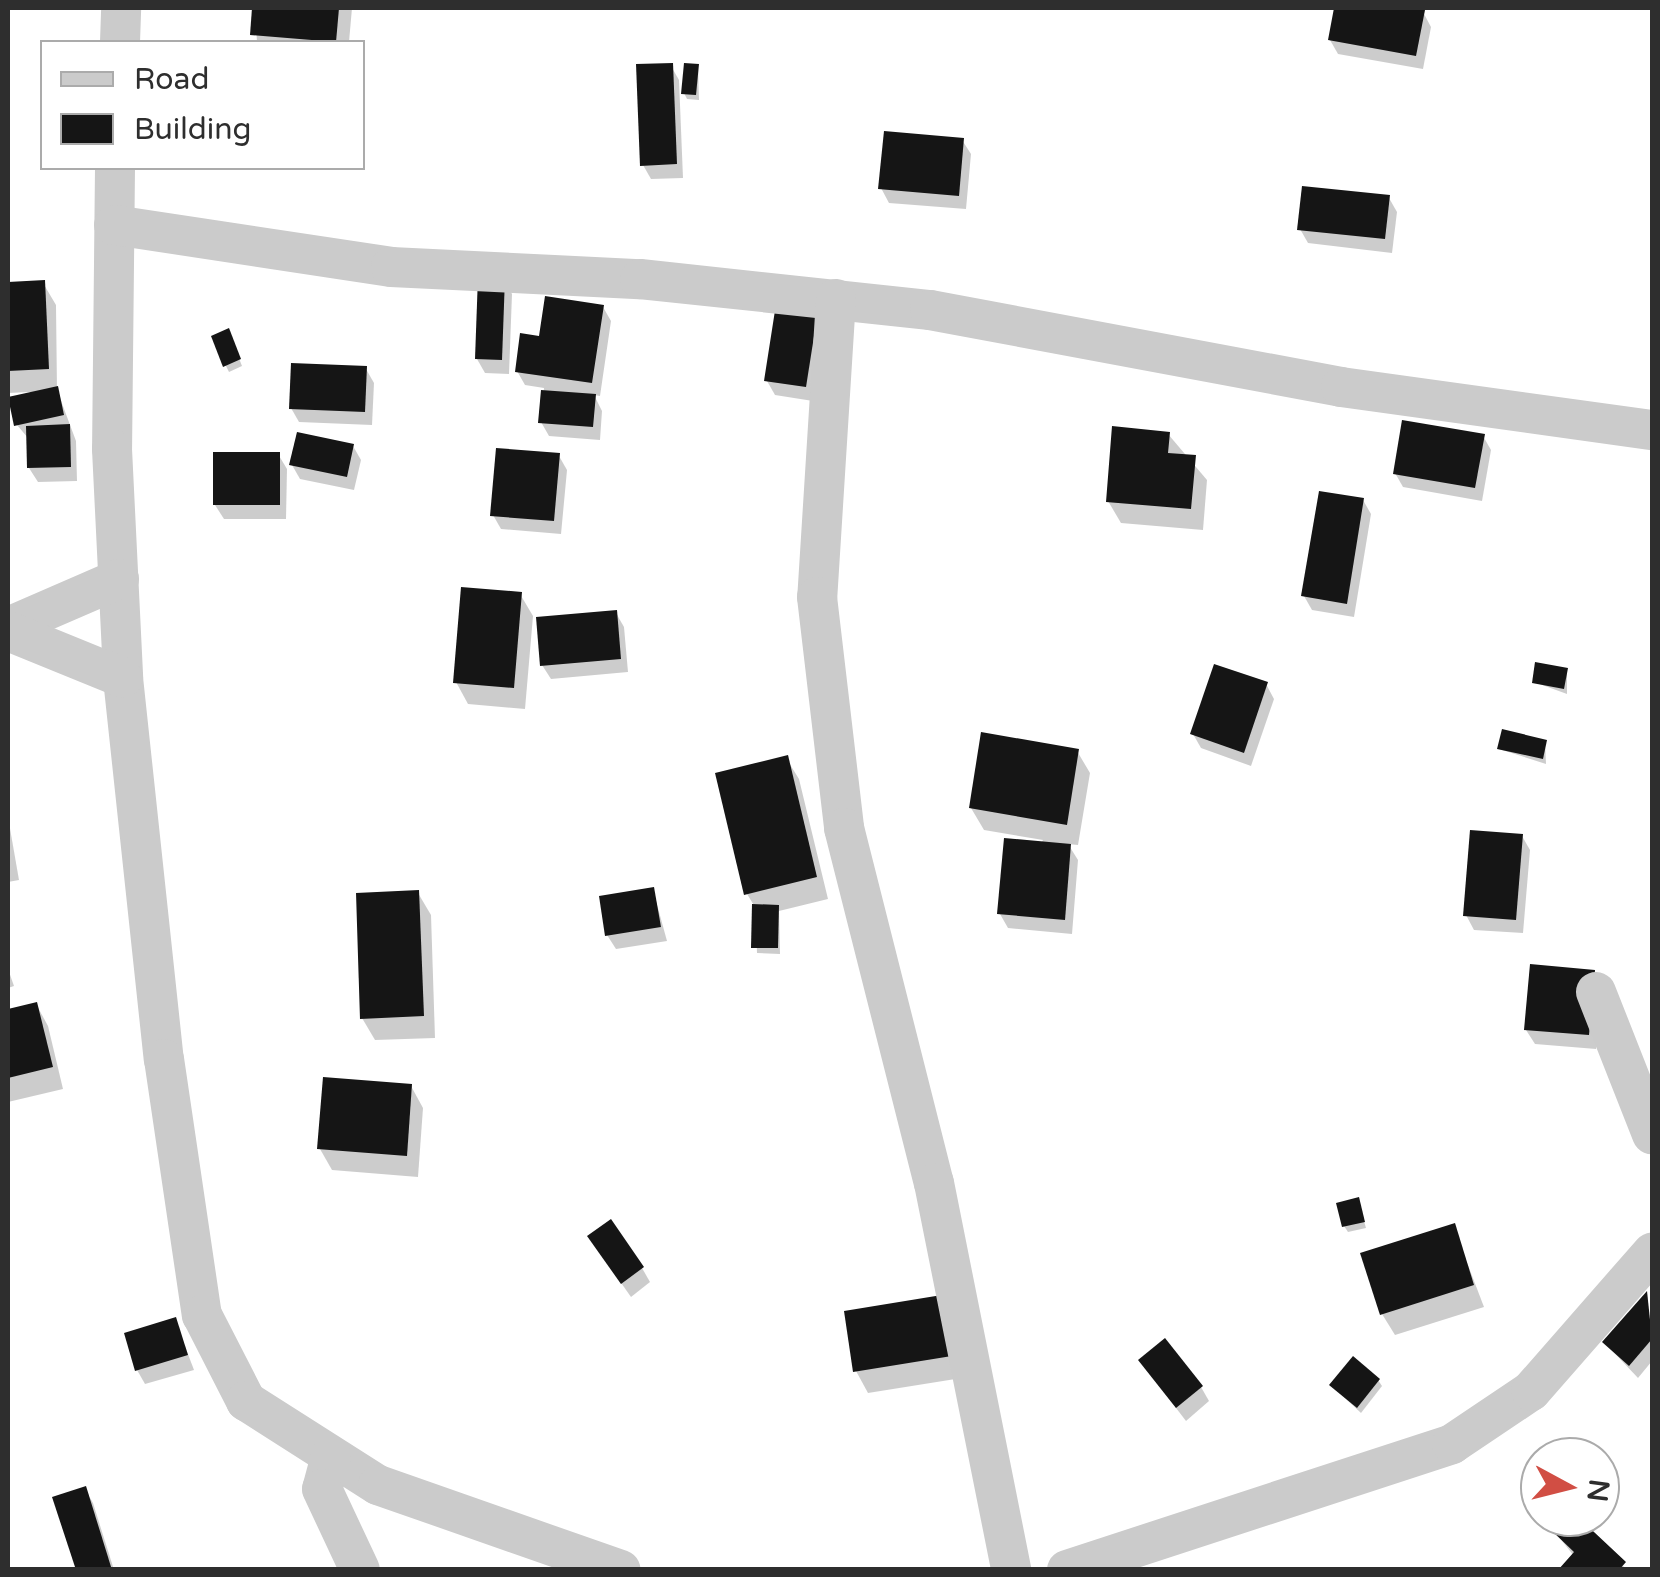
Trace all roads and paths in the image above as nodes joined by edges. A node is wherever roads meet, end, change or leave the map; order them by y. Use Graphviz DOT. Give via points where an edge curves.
graph roads {
  1 [pos="121,8"];
  2 [pos="120,40"];
  3 [pos="116,170"];
  4 [pos="114,225"];
  5 [pos="836,299"];
  6 [pos="1652,430"];
  7 [pos="119,578"];
  8 [pos="8,629"];
  9 [pos="123,678"];
  10 [pos="1596,992"];
  11 [pos="1652,1134"];
  12 [pos="1652,1253"];
  13 [pos="330,1456"];
  14 [pos="360,1570"];
  15 [pos="621,1570"];
  16 [pos="1011,1570"];
  17 [pos="1068,1570"];
  1 -- 2 [label="street"];
  3 -- 4 [label="street"];
  4 -- 5 [label="street" via="391,266 640,279"];
  4 -- 7 [label="street"];
  5 -- 6 [label="street" via="1341,387"];
  5 -- 16 [label="street" via="817,597 844,828 934,1184"];
  7 -- 8 [label="street"];
  7 -- 9 [label="street"];
  8 -- 9 [label="street"];
  9 -- 13 [label="street" via="164,1059 202,1314 246,1401"];
  10 -- 11 [label="street"];
  12 -- 17 [label="street" via="1531,1391 1452,1444"];
  13 -- 14 [label="street" via="322,1489"];
  13 -- 15 [label="street" via="378,1486"];
}
